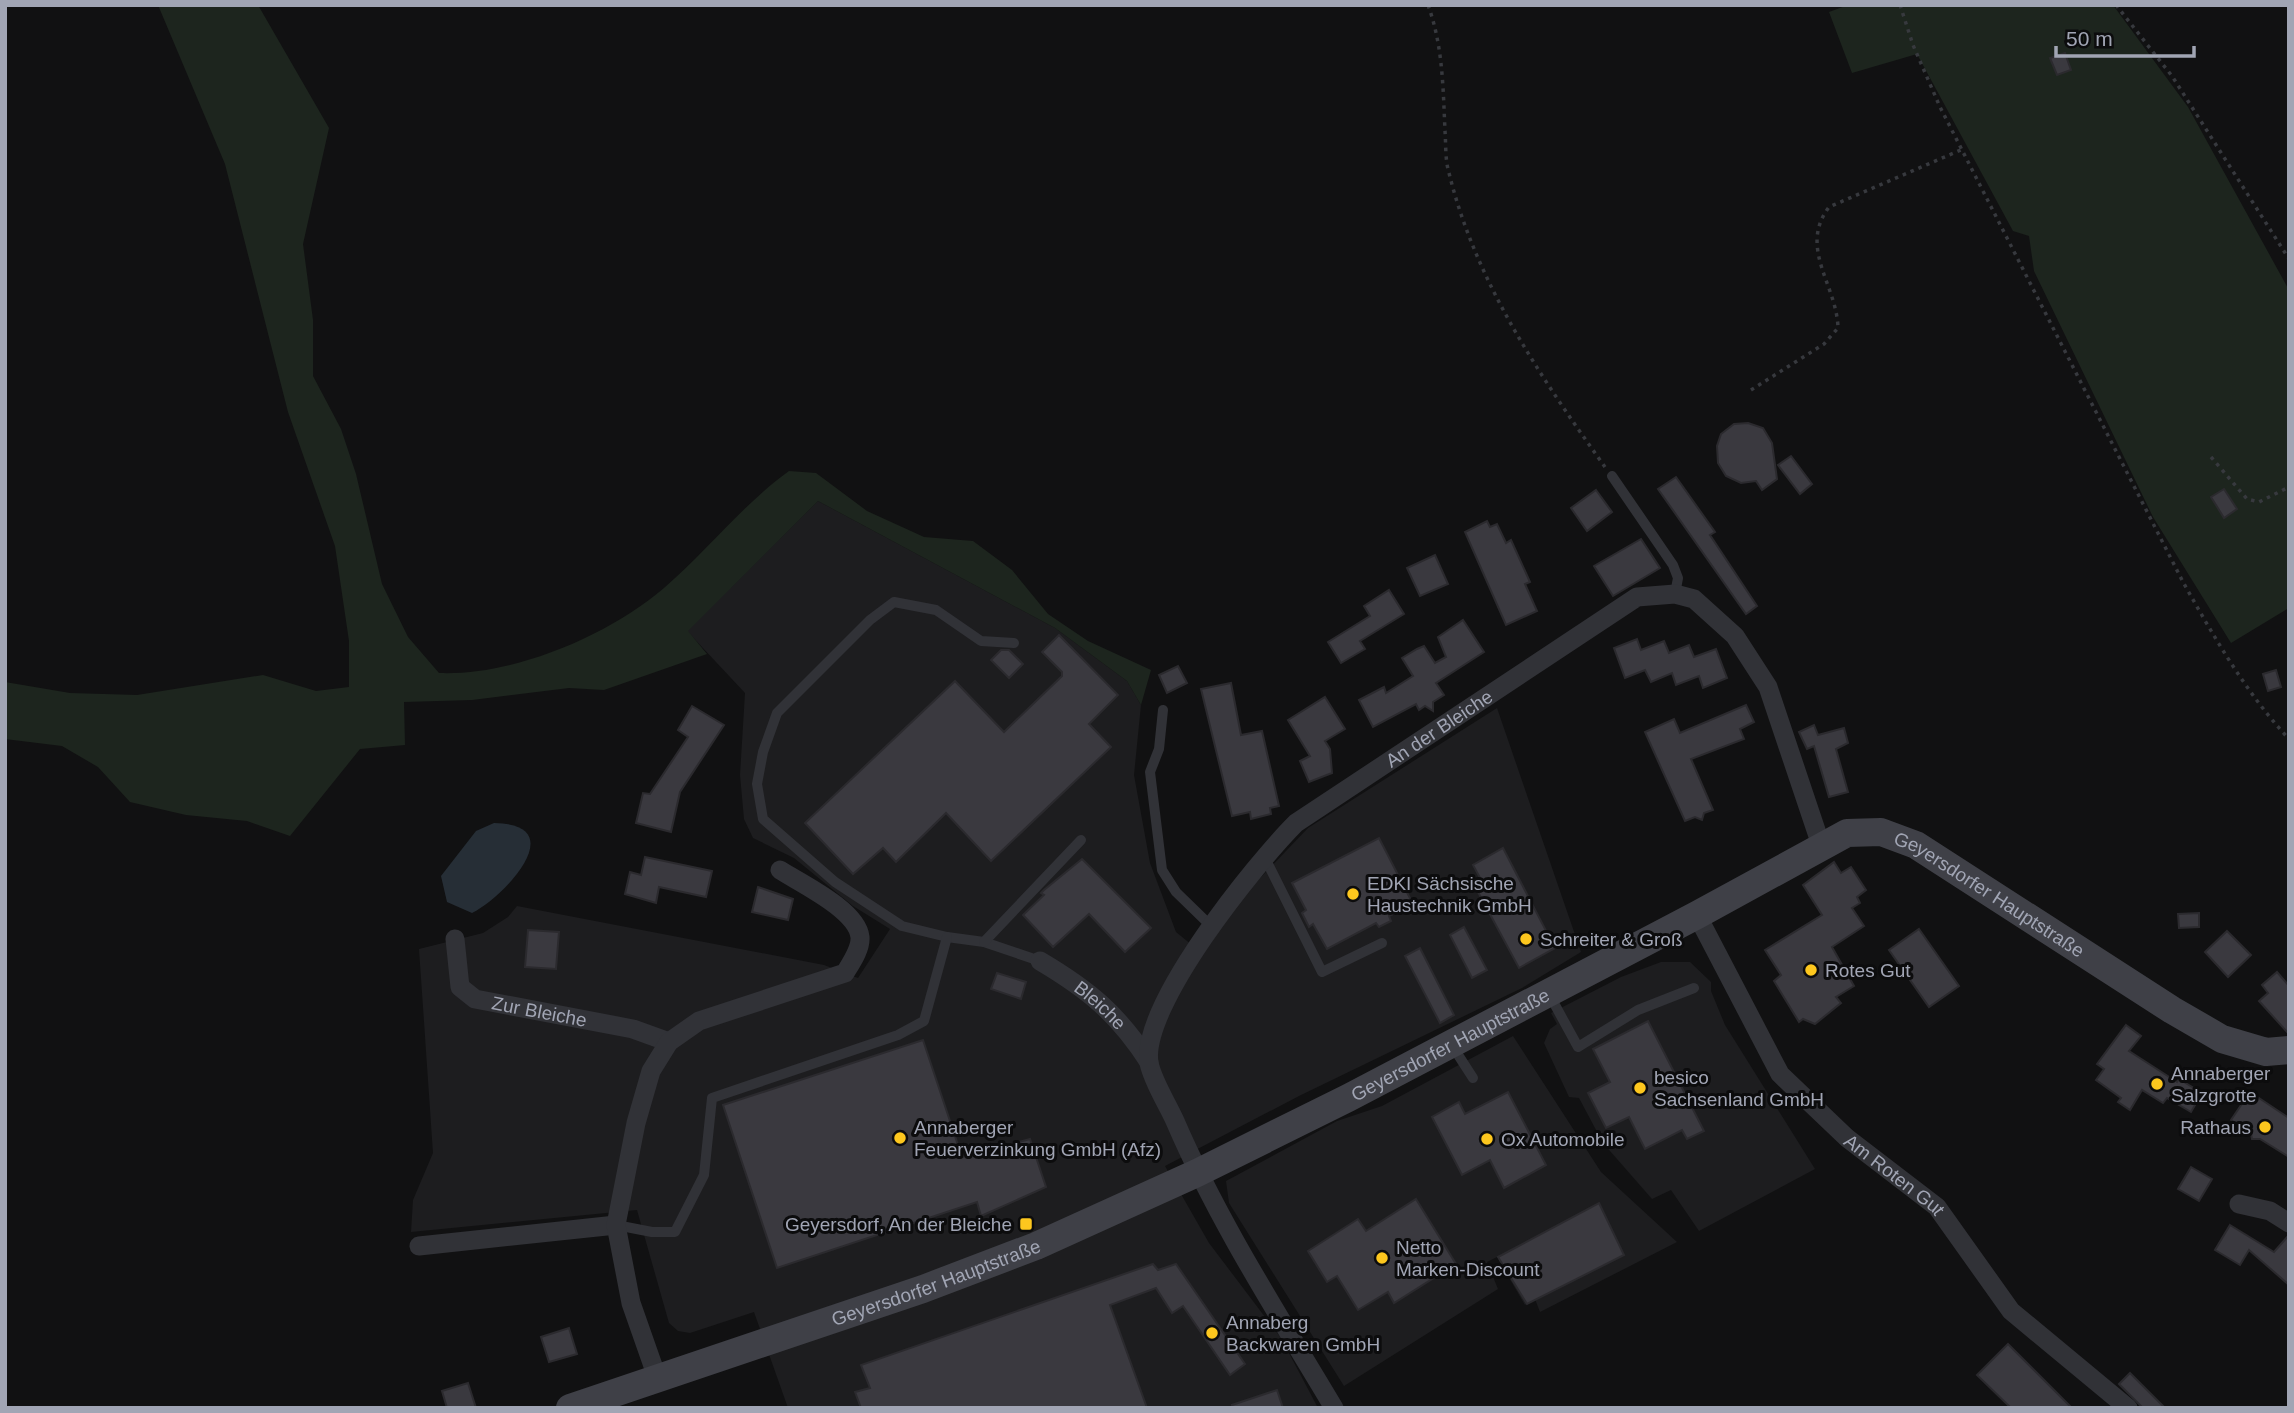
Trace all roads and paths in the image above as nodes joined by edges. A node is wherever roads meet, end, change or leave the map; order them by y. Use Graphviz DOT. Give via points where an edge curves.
graph roads {
  1 [pos="1428,5"];
  2 [pos="1900,5"];
  3 [pos="2116,5"];
  4 [pos="1963,149"];
  5 [pos="2289,259"];
  6 [pos="1751,390"];
  7 [pos="2211,457"];
  8 [pos="1612,476"];
  9 [pos="2289,487"];
  10 [pos="1675,594"];
  11 [pos="1014,643"];
  12 [pos="1163,710"];
  13 [pos="2289,739"];
  14 [pos="1081,840"];
  15 [pos="1821,845"];
  16 [pos="1263,856"];
  17 [pos="780,870"];
  18 [pos="1698,915"];
  19 [pos="1212,928"];
  20 [pos="947,937"];
  21 [pos="455,939"];
  22 [pos="984,942"];
  23 [pos="1382,943"];
  24 [pos="1040,961"];
  25 [pos="1694,988"];
  26 [pos="1549,994"];
  27 [pos="669,1042"];
  28 [pos="1451,1044"];
  29 [pos="2289,1050"];
  30 [pos="1149,1062"];
  31 [pos="1473,1078"];
  32 [pos="1197,1173"];
  33 [pos="2239,1204"];
  34 [pos="2289,1223"];
  35 [pos="616,1224"];
  36 [pos="419,1246"];
  37 [pos="658,1380"];
  38 [pos="570,1408"];
  39 [pos="1334,1408"];
  40 [pos="2128,1408"];
  1 -- 8 [label="path" via="1439,36 1448,170 1465,229 1523,346"];
  2 -- 4 [label="path" via="1921,64"];
  3 -- 5 [label="path" via="2172,76"];
  4 -- 6 [label="path" via="1829,207 1819,221 1816,247 1838,312 1838,328 1824,344"];
  4 -- 13 [label="path" via="2183,582 2264,713"];
  7 -- 9 [label="path" via="2246,499 2259,502"];
  8 -- 10 [label="lane" via="1672,565 1678,578"];
  10 -- 15 [label="street" via="1694,599 1735,636 1768,687"];
  10 -- 16 [label="street, An der Bleiche" via="1637,597 1296,823"];
  11 -- 20 [label="lane" via="981,641 936,610 894,602 777,713 763,752 758,784 763,819 835,882 902,926"];
  12 -- 19 [label="lane" via="1159,749 1150,772 1162,870 1176,892"];
  14 -- 22 [label="lane"];
  15 -- 18 [label="main road, Geyersdorfer Hauptstraße"];
  15 -- 29 [label="main road, Geyersdorfer Hauptstraße" via="1847,833 1881,832 1916,845 2222,1040 2266,1052"];
  16 -- 19 [label="street, An der Bleiche"];
  16 -- 23 [label="lane" via="1322,972"];
  17 -- 27 [label="street" via="852,917 860,938 845,973 699,1021"];
  18 -- 26 [label="main road, Geyersdorfer Hauptstraße"];
  18 -- 40 [label="street, Am Roten Gut" via="1780,1074 1847,1138 1937,1207 2011,1311"];
  19 -- 30 [label="street, An der Bleiche" via="1162,1006"];
  20 -- 22 [label="lane"];
  20 -- 35 [label="lane" via="924,1021 898,1035 712,1098 704,1175 675,1231 652,1233"];
  21 -- 27 [label="street, Zur Bleiche" via="460,987 475,999 633,1029"];
  22 -- 24 [label="lane"];
  24 -- 30 [label="street, Bleiche" via="1093,995 1126,1027"];
  25 -- 26 [label="lane" via="1638,1010 1578,1047"];
  26 -- 28 [label="main road, Geyersdorfer Hauptstraße"];
  27 -- 35 [label="street" via="651,1071"];
  28 -- 31 [label="lane"];
  28 -- 32 [label="main road, Geyersdorfer Hauptstraße"];
  30 -- 32 [label="street"];
  32 -- 37 [label="main road, Geyersdorfer Hauptstraße" via="983,1267"];
  32 -- 39 [label="street" via="1273,1320"];
  33 -- 34 [label="street" via="2270,1211"];
  35 -- 36 [label="street"];
  35 -- 37 [label="street" via="631,1303"];
  37 -- 38 [label="main road, Geyersdorfer Hauptstraße"];
}
